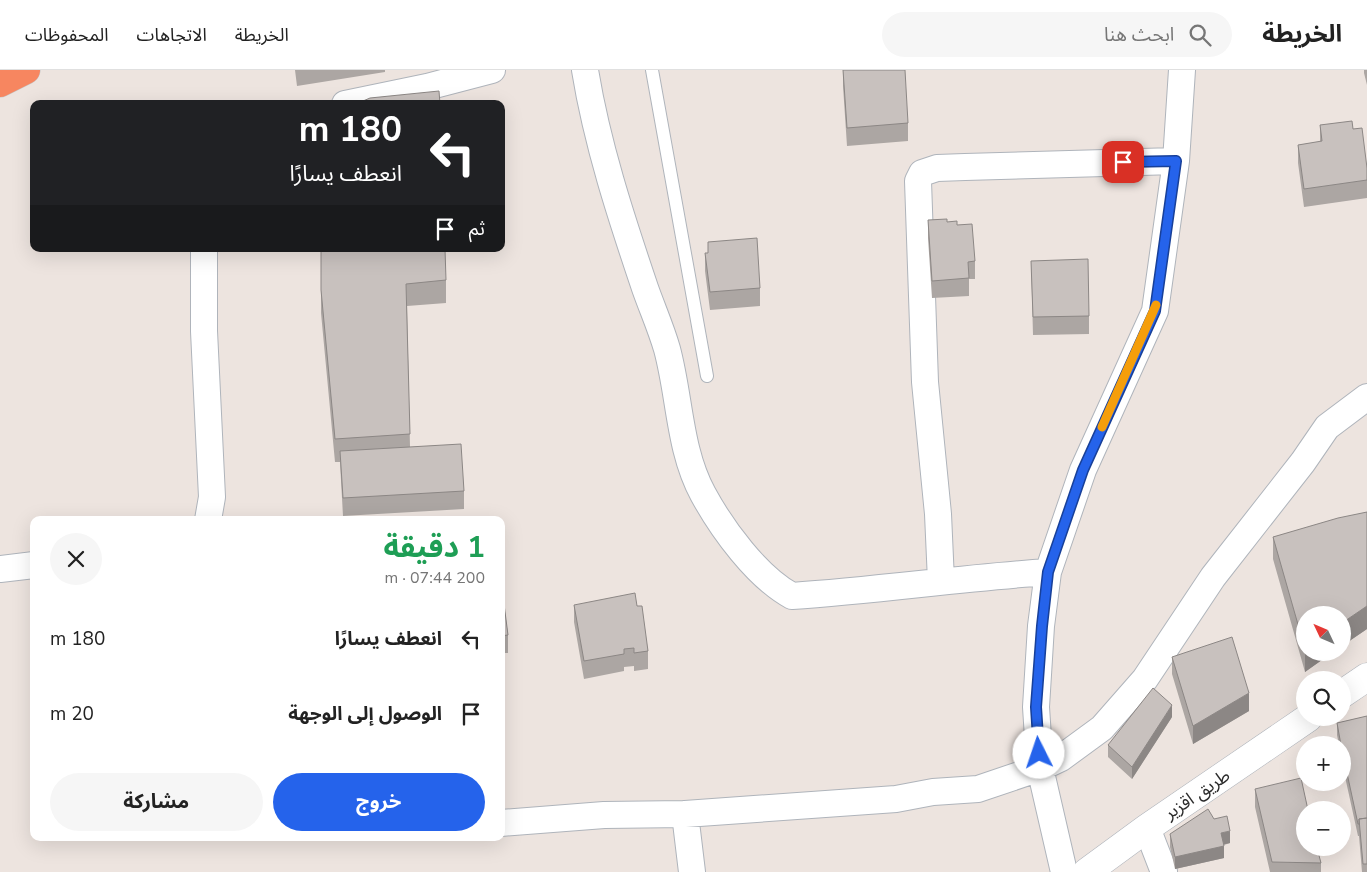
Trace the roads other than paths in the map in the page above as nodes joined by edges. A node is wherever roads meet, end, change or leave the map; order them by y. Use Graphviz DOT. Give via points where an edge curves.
graph roads {
  1 [pos="26,70"];
  2 [pos="492,70"];
  3 [pos="585,70"];
  4 [pos="652,70"];
  5 [pos="1182,70"];
  6 [pos="425,79"];
  7 [pos="0,84"];
  8 [pos="358,100"];
  9 [pos="1176,161"];
  10 [pos="204,252"];
  11 [pos="707,376"];
  12 [pos="1367,397"];
  13 [pos="209,516"];
  14 [pos="30,565"];
  15 [pos="0,569"];
  16 [pos="1048,572"];
  17 [pos="941,581"];
  18 [pos="1367,677"];
  19 [pos="1351,688"];
  20 [pos="1296,726"];
  21 [pos="1040,768"];
  22 [pos="685,814"];
  23 [pos="505,823"];
  24 [pos="1147,828"];
  25 [pos="692,872"];
  26 [pos="1064,872"];
  27 [pos="1087,872"];
  28 [pos="1164,872"];
  1 -- 7 [label="highway"];
  2 -- 6 [label="street"];
  3 -- 17 [label="street" via="593,115 617,200 667,349 691,466 703,494 728,533 760,571 792,596"];
  4 -- 11 [label="lane"];
  5 -- 9 [label="street"];
  6 -- 8 [label="street"];
  9 -- 16 [label="street" via="1155,311 1083,470"];
  9 -- 17 [label="street" via="937,168 922,173 918,181 925,382"];
  10 -- 13 [label="street" via="204,332 212,497"];
  12 -- 21 [label="street" via="1327,427 1213,577 1145,679 1102,728 1061,758"];
  14 -- 15 [label="street"];
  16 -- 17 [label="street"];
  16 -- 21 [label="street" via="1036,707"];
  18 -- 19 [label="street"];
  20 -- 24 [label="street, طريق اقزير"];
  21 -- 22 [label="street" via="978,789 896,799"];
  21 -- 26 [label="street"];
  22 -- 23 [label="street" via="604,815"];
  22 -- 25 [label="street"];
  24 -- 27 [label="street, طريق اقزير"];
  24 -- 28 [label="street"];
}
